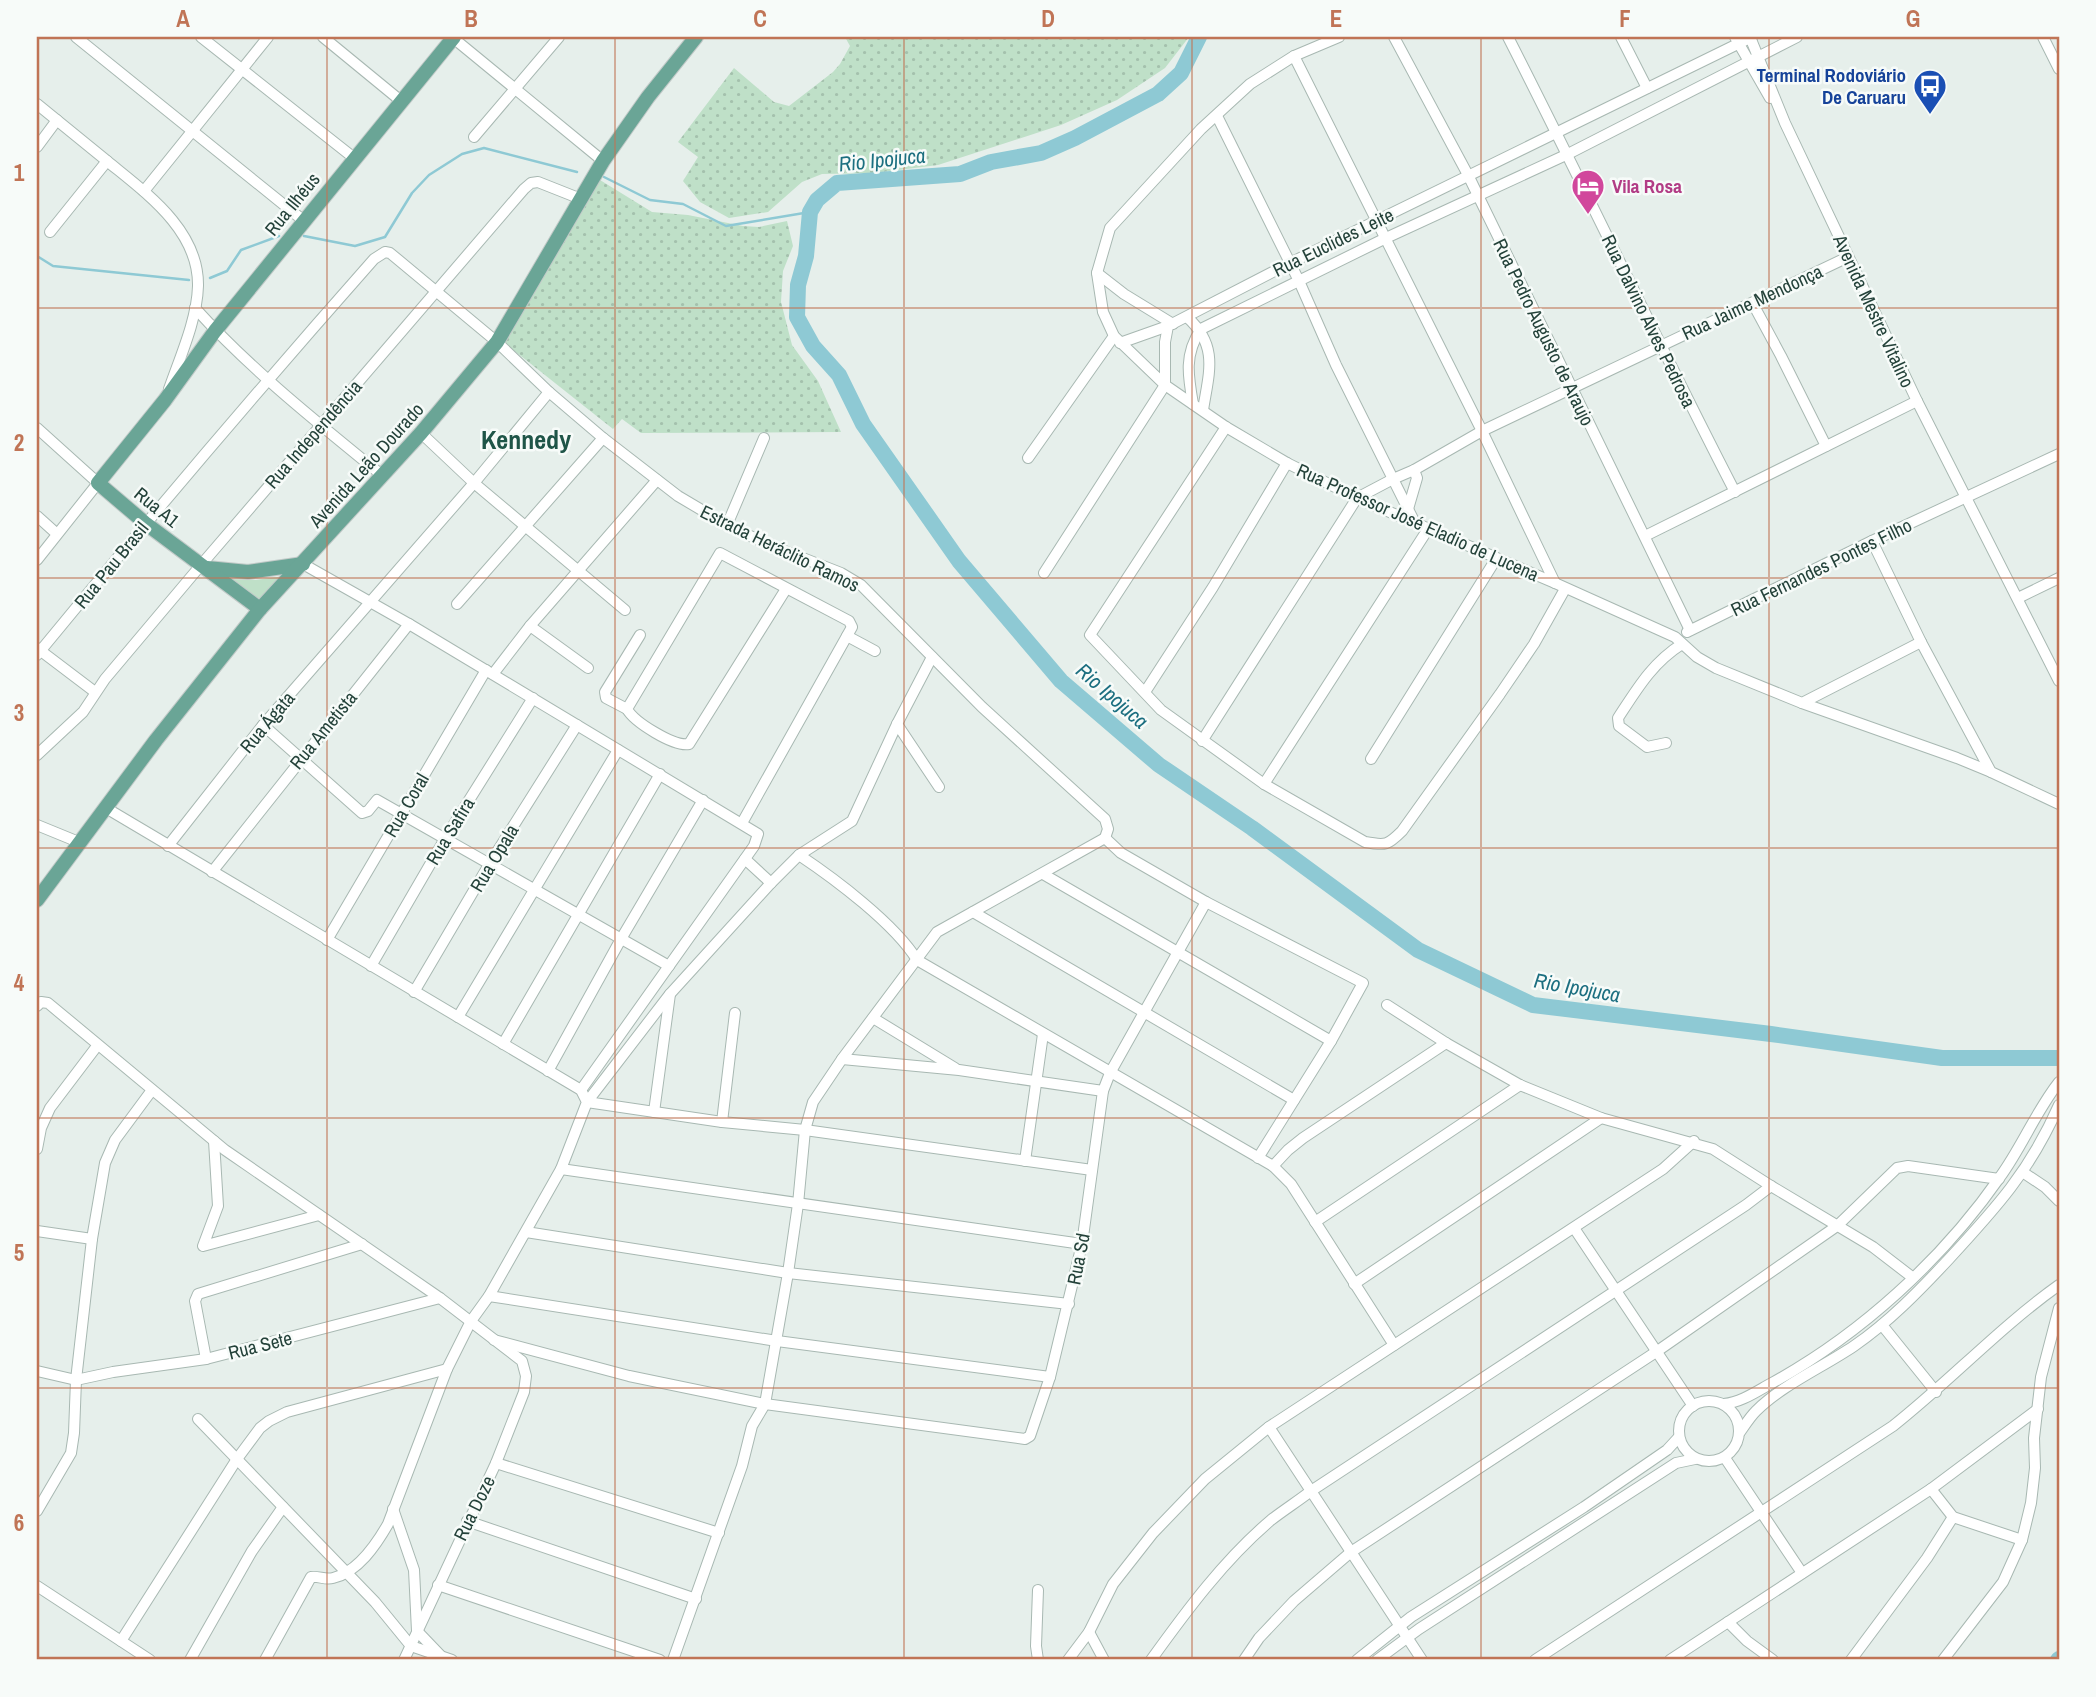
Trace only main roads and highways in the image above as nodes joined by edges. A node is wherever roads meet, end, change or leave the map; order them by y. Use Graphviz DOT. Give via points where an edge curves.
graph roads {
  1 [pos="453,37"];
  2 [pos="696,37"];
  3 [pos="98,483"];
  4 [pos="303,564"];
  5 [pos="203,566"];
  6 [pos="260,609"];
  7 [pos="37,900"];
  1 -- 3 [label="main road, Rua Ilhéus"];
  2 -- 4 [label="main road, Avenida Leão Dourado" via="603,161 497,342"];
  3 -- 5 [label="main road, Rua A1"];
  4 -- 5 [label="main road" via="248,572"];
  4 -- 6 [label="main road, Avenida Leão Dourado"];
  5 -- 6 [label="main road, Rua A1"];
  6 -- 7 [label="main road, Avenida Leão Dourado"];
}
